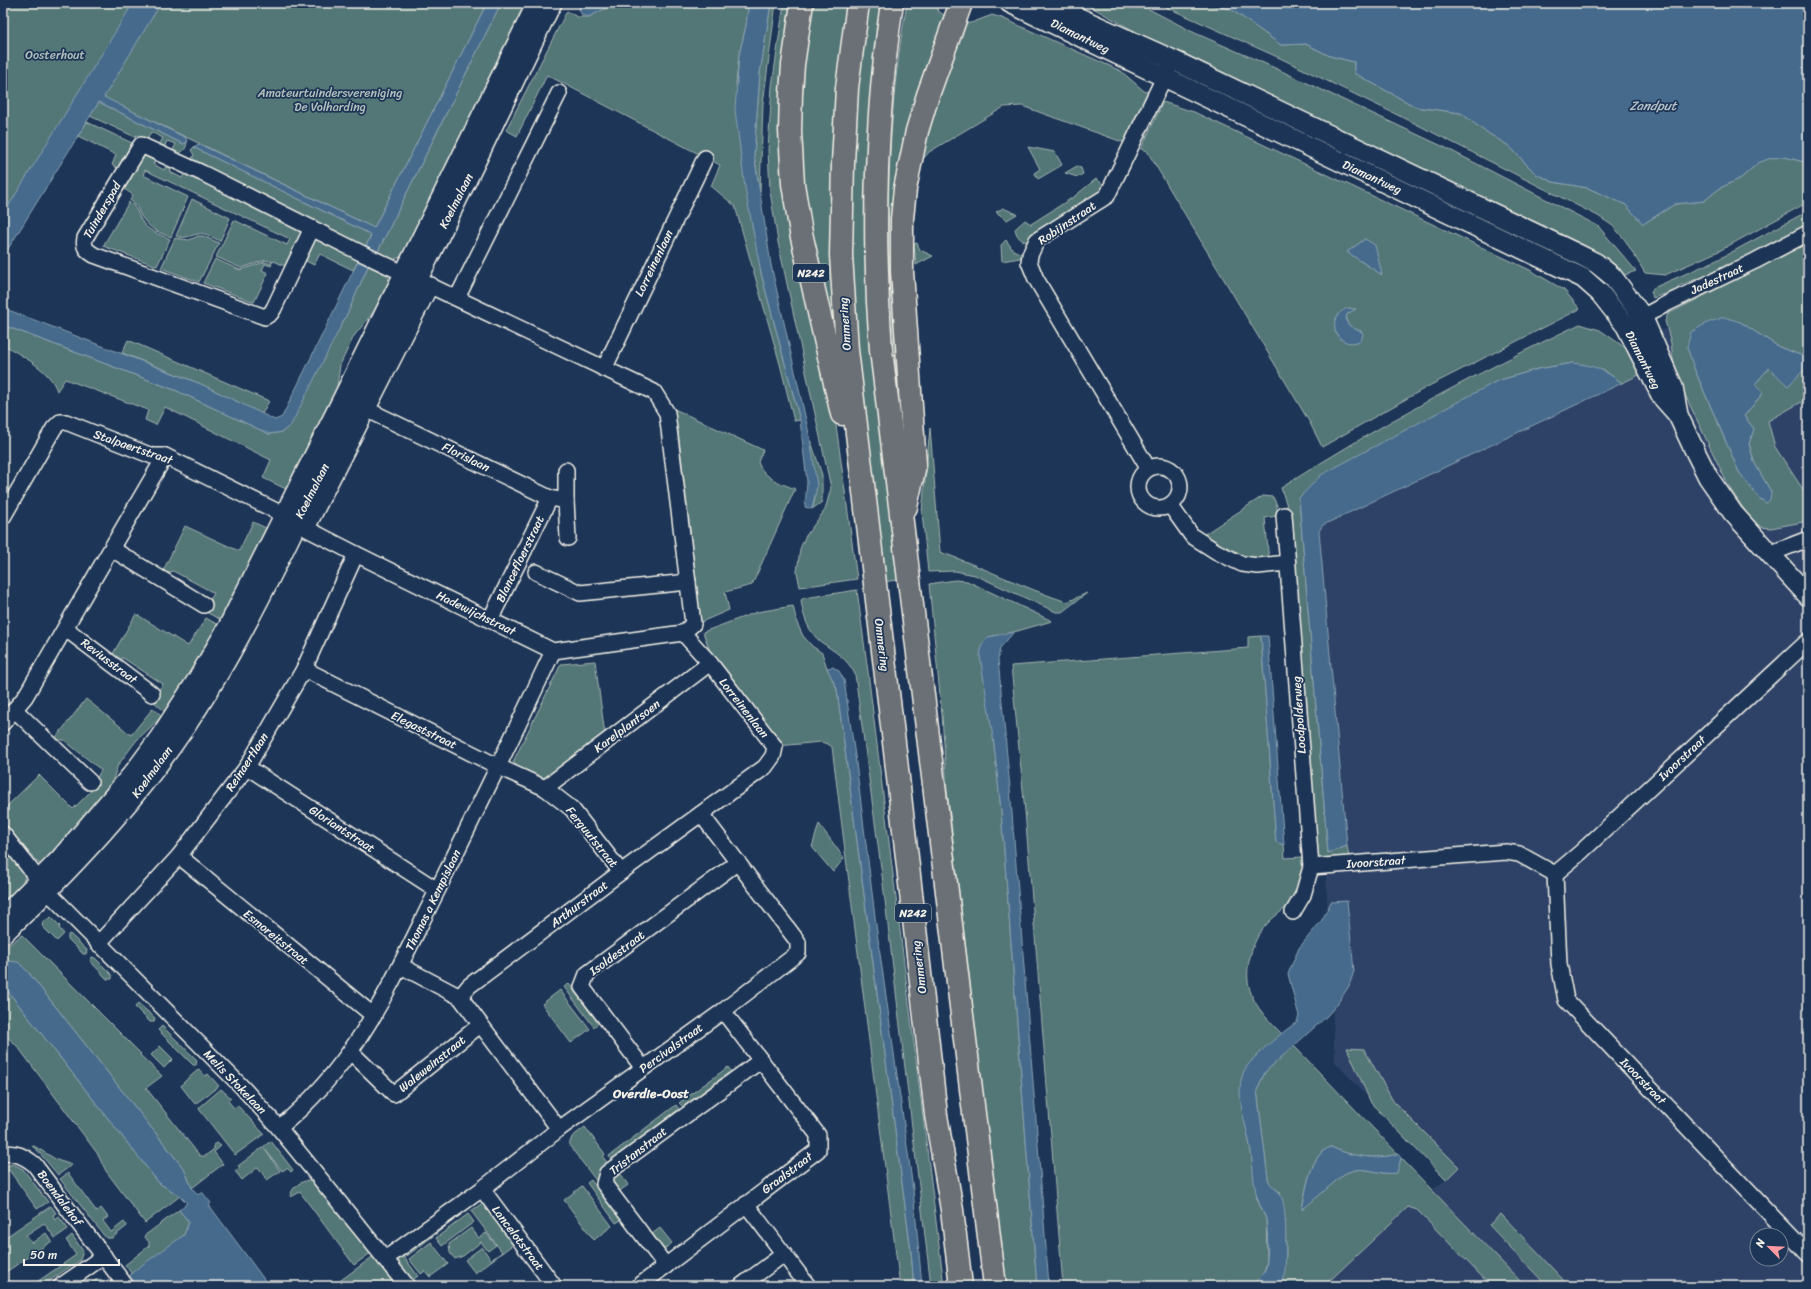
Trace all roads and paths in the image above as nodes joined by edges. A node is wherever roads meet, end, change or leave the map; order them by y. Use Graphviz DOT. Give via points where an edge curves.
graph roads {
  1 [pos="537,3"];
  2 [pos="552,3"];
  3 [pos="802,3"];
  4 [pos="858,3"];
  5 [pos="892,3"];
  6 [pos="961,3"];
  7 [pos="1010,3"];
  8 [pos="1046,3"];
  9 [pos="1169,68"];
  10 [pos="559,93"];
  11 [pos="704,158"];
  12 [pos="312,228"];
  13 [pos="1808,233"];
  14 [pos="417,279"];
  15 [pos="457,298"];
  16 [pos="1642,316"];
  17 [pos="1626,326"];
  18 [pos="604,368"];
  19 [pos="368,410"];
  20 [pos="1678,415"];
  21 [pos="165,456"];
  22 [pos="1148,468"];
  23 [pos="566,470"];
  24 [pos="550,498"];
  25 [pos="566,501"];
  26 [pos="1170,505"];
  27 [pos="1284,515"];
  28 [pos="3,517"];
  29 [pos="295,522"];
  30 [pos="902,525"];
  31 [pos="568,538"];
  32 [pos="869,539"];
  33 [pos="1808,539"];
  34 [pos="112,548"];
  35 [pos="356,554"];
  36 [pos="1769,554"];
  37 [pos="1287,563"];
  38 [pos="536,572"];
  39 [pos="688,582"];
  40 [pos="1808,596"];
  41 [pos="204,605"];
  42 [pos="490,620"];
  43 [pos="66,628"];
  44 [pos="683,633"];
  45 [pos="1808,640"];
  46 [pos="553,651"];
  47 [pos="710,663"];
  48 [pos="304,669"];
  49 [pos="152,694"];
  50 [pos="15,710"];
  51 [pos="3,723"];
  52 [pos="247,767"];
  53 [pos="499,767"];
  54 [pos="90,782"];
  55 [pos="545,788"];
  56 [pos="701,814"];
  57 [pos="3,834"];
  58 [pos="179,856"];
  59 [pos="738,862"];
  60 [pos="1311,867"];
  61 [pos="621,872"];
  62 [pos="1555,874"];
  63 [pos="43,887"];
  64 [pos="437,890"];
  65 [pos="1293,912"];
  66 [pos="3,918"];
  67 [pos="3,934"];
  68 [pos="98,944"];
  69 [pos="401,966"];
  70 [pos="460,997"];
  71 [pos="723,1011"];
  72 [pos="374,1016"];
  73 [pos="480,1025"];
  74 [pos="351,1052"];
  75 [pos="760,1061"];
  76 [pos="643,1068"];
  77 [pos="279,1128"];
  78 [pos="559,1129"];
  79 [pos="3,1154"];
  80 [pos="482,1189"];
  81 [pos="746,1204"];
  82 [pos="784,1254"];
  83 [pos="1808,1254"];
  84 [pos="104,1256"];
  85 [pos="385,1259"];
  86 [pos="666,1266"];
  87 [pos="123,1282"];
  88 [pos="61,1286"];
  89 [pos="407,1286"];
  90 [pos="554,1286"];
  91 [pos="639,1286"];
  92 [pos="741,1286"];
  93 [pos="808,1286"];
  94 [pos="961,1286"];
  95 [pos="995,1286"];
  1 -- 14 [label="street, Koelmalaan"];
  2 -- 14 [label="street, Koelmalaan"];
  3 -- 32 [label="highway, N242" via="791,93 790,132 796,206"];
  4 -- 32 [label="highway, Ommering / N242" via="846,88 841,254 847,350"];
  5 -- 30 [label="highway, N242" via="877,143 876,269 881,350"];
  6 -- 30 [label="highway, N242" via="917,131 905,189 902,271 915,465"];
  7 -- 9 [label="street, Diamantweg"];
  8 -- 9 [label="street, Diamantweg"];
  9 -- 16 [label="street, Diamantweg" via="1596,263 1612,276"];
  9 -- 17 [label="street, Diamantweg" via="1234,112 1583,278 1600,293"];
  9 -- 22 [label="street, Robijnstraat" via="1107,196 1038,240 1030,254 1029,262 1036,279"];
  10 -- 15 [label="street"];
  11 -- 18 [label="street, Lorreinenlaan"];
  12 -- 12 [label="street, Tuinderspad" via="141,145 84,238 84,244 94,255 265,317 274,308"];
  12 -- 14 [label="street, Tuinderspad"];
  13 -- 16 [label="street, Jadestraat"];
  14 -- 15 [label="street"];
  14 -- 19 [label="street, Koelmalaan"];
  14 -- 29 [label="street, Koelmalaan" via="343,398"];
  15 -- 18 [label="street"];
  16 -- 17 [label="street, Jadestraat"];
  16 -- 20 [label="street, Diamantweg" via="1673,387"];
  17 -- 20 [label="street, Diamantweg" via="1662,397"];
  18 -- 39 [label="street" via="654,392 668,413"];
  19 -- 24 [label="street, Florislaan"];
  19 -- 29 [label="street, Koelmalaan"];
  20 -- 36 [label="street, Diamantweg" via="1708,477 1733,513"];
  21 -- 28 [label="street, Stalpaertstraat" via="152,456 66,422 60,422 54,428"];
  21 -- 29 [label="street, Stalpaertstraat"];
  21 -- 34 [label="street"];
  22 -- 26 [label="street" via="1154,465 1168,467 1178,478 1179,492"];
  22 -- 26 [label="street" via="1139,477 1139,496 1143,502 1155,508"];
  23 -- 25 [label="street"];
  24 -- 25 [label="street, Florislaan"];
  24 -- 42 [label="street, Blancefloerstraat"];
  25 -- 31 [label="street"];
  26 -- 37 [label="street" via="1192,536 1217,552 1242,564 1258,566"];
  27 -- 37 [label="street, Loodpolderweg"];
  29 -- 35 [label="street, Hadewijchstraat"];
  29 -- 63 [label="street, Koelmalaan" via="160,738"];
  30 -- 95 [label="highway, N242"];
  32 -- 94 [label="highway, Ommering / N242" via="936,1115 952,1210"];
  33 -- 36 [label="street"];
  34 -- 41 [label="street"];
  34 -- 43 [label="street"];
  35 -- 42 [label="street, Hadewijchstraat"];
  35 -- 48 [label="street, Reinaertlaan"];
  36 -- 40 [label="street, Diamantweg"];
  37 -- 60 [label="street, Loodpolderweg"];
  38 -- 39 [label="street" via="580,593"];
  39 -- 44 [label="street" via="693,624"];
  42 -- 46 [label="street, Hadewijchstraat"];
  43 -- 49 [label="street, Reviusstraat"];
  43 -- 50 [label="street" via="25,698"];
  44 -- 46 [label="street"];
  44 -- 47 [label="street, Lorreinenlaan"];
  45 -- 62 [label="street, Ivoorstraat" via="1621,816"];
  46 -- 53 [label="street, Thomas a Kempislaan"];
  47 -- 55 [label="street, Karelplantsoen"];
  47 -- 56 [label="street, Lorreinenlaan" via="775,747 774,756 765,767"];
  48 -- 52 [label="street, Reinaertlaan"];
  48 -- 53 [label="street, Elegaststraat"];
  50 -- 51 [label="street"];
  50 -- 54 [label="street"];
  52 -- 58 [label="street, Reinaertlaan"];
  52 -- 64 [label="street, Gloriantstraat"];
  53 -- 55 [label="street, Elegaststraat"];
  53 -- 64 [label="street, Thomas a Kempislaan"];
  55 -- 61 [label="street, Ferguutstraat" via="572,809"];
  56 -- 59 [label="street, Percivalstraat"];
  56 -- 61 [label="street, Arthurstraat"];
  57 -- 63 [label="street, Melis Stokelaan"];
  58 -- 68 [label="street, Reinaertlaan"];
  58 -- 72 [label="street, Esmoreitstraat"];
  59 -- 71 [label="street, Percivalstraat" via="798,942 798,953"];
  59 -- 76 [label="street, Isoldestraat" via="587,974 582,987"];
  60 -- 62 [label="street, Ivoorstraat" via="1506,852 1519,854"];
  60 -- 65 [label="street, Loodpolderweg" via="1304,895"];
  61 -- 70 [label="street, Arthurstraat" via="469,986"];
  62 -- 83 [label="street, Ivoorstraat" via="1559,964 1566,1000"];
  63 -- 66 [label="street, Koelmalaan"];
  63 -- 67 [label="street, Koelmalaan"];
  63 -- 68 [label="street, Melis Stokelaan"];
  64 -- 69 [label="street, Thomas a Kempislaan"];
  68 -- 77 [label="street, Melis Stokelaan" via="242,1087"];
  69 -- 70 [label="street"];
  69 -- 72 [label="street, Thomas a Kempislaan"];
  70 -- 73 [label="street"];
  71 -- 75 [label="street, Graalstraat"];
  71 -- 76 [label="street, Percivalstraat"];
  72 -- 74 [label="street, Thomas a Kempislaan"];
  73 -- 74 [label="street, Waleweinstraat" via="394,1094"];
  73 -- 78 [label="street"];
  74 -- 77 [label="street, Thomas a Kempislaan" via="320,1091"];
  75 -- 81 [label="street, Graalstraat" via="818,1135 818,1150"];
  75 -- 86 [label="street, Tristanstraat" via="607,1173 604,1184"];
  76 -- 78 [label="street, Percivalstraat"];
  77 -- 85 [label="street, Melis Stokelaan"];
  78 -- 80 [label="street, Percivalstraat"];
  79 -- 84 [label="street, Boendalehof" via="8,1152 24,1156 34,1164"];
  80 -- 85 [label="street, Percivalstraat"];
  80 -- 90 [label="street, Lancelotstraat"];
  81 -- 82 [label="street"];
  81 -- 86 [label="street, Graalstraat"];
  82 -- 92 [label="street"];
  82 -- 93 [label="street"];
  84 -- 87 [label="street, Boendalehof"];
  84 -- 88 [label="street"];
  85 -- 89 [label="street, Melis Stokelaan"];
  86 -- 91 [label="street, Graalstraat"];
}
